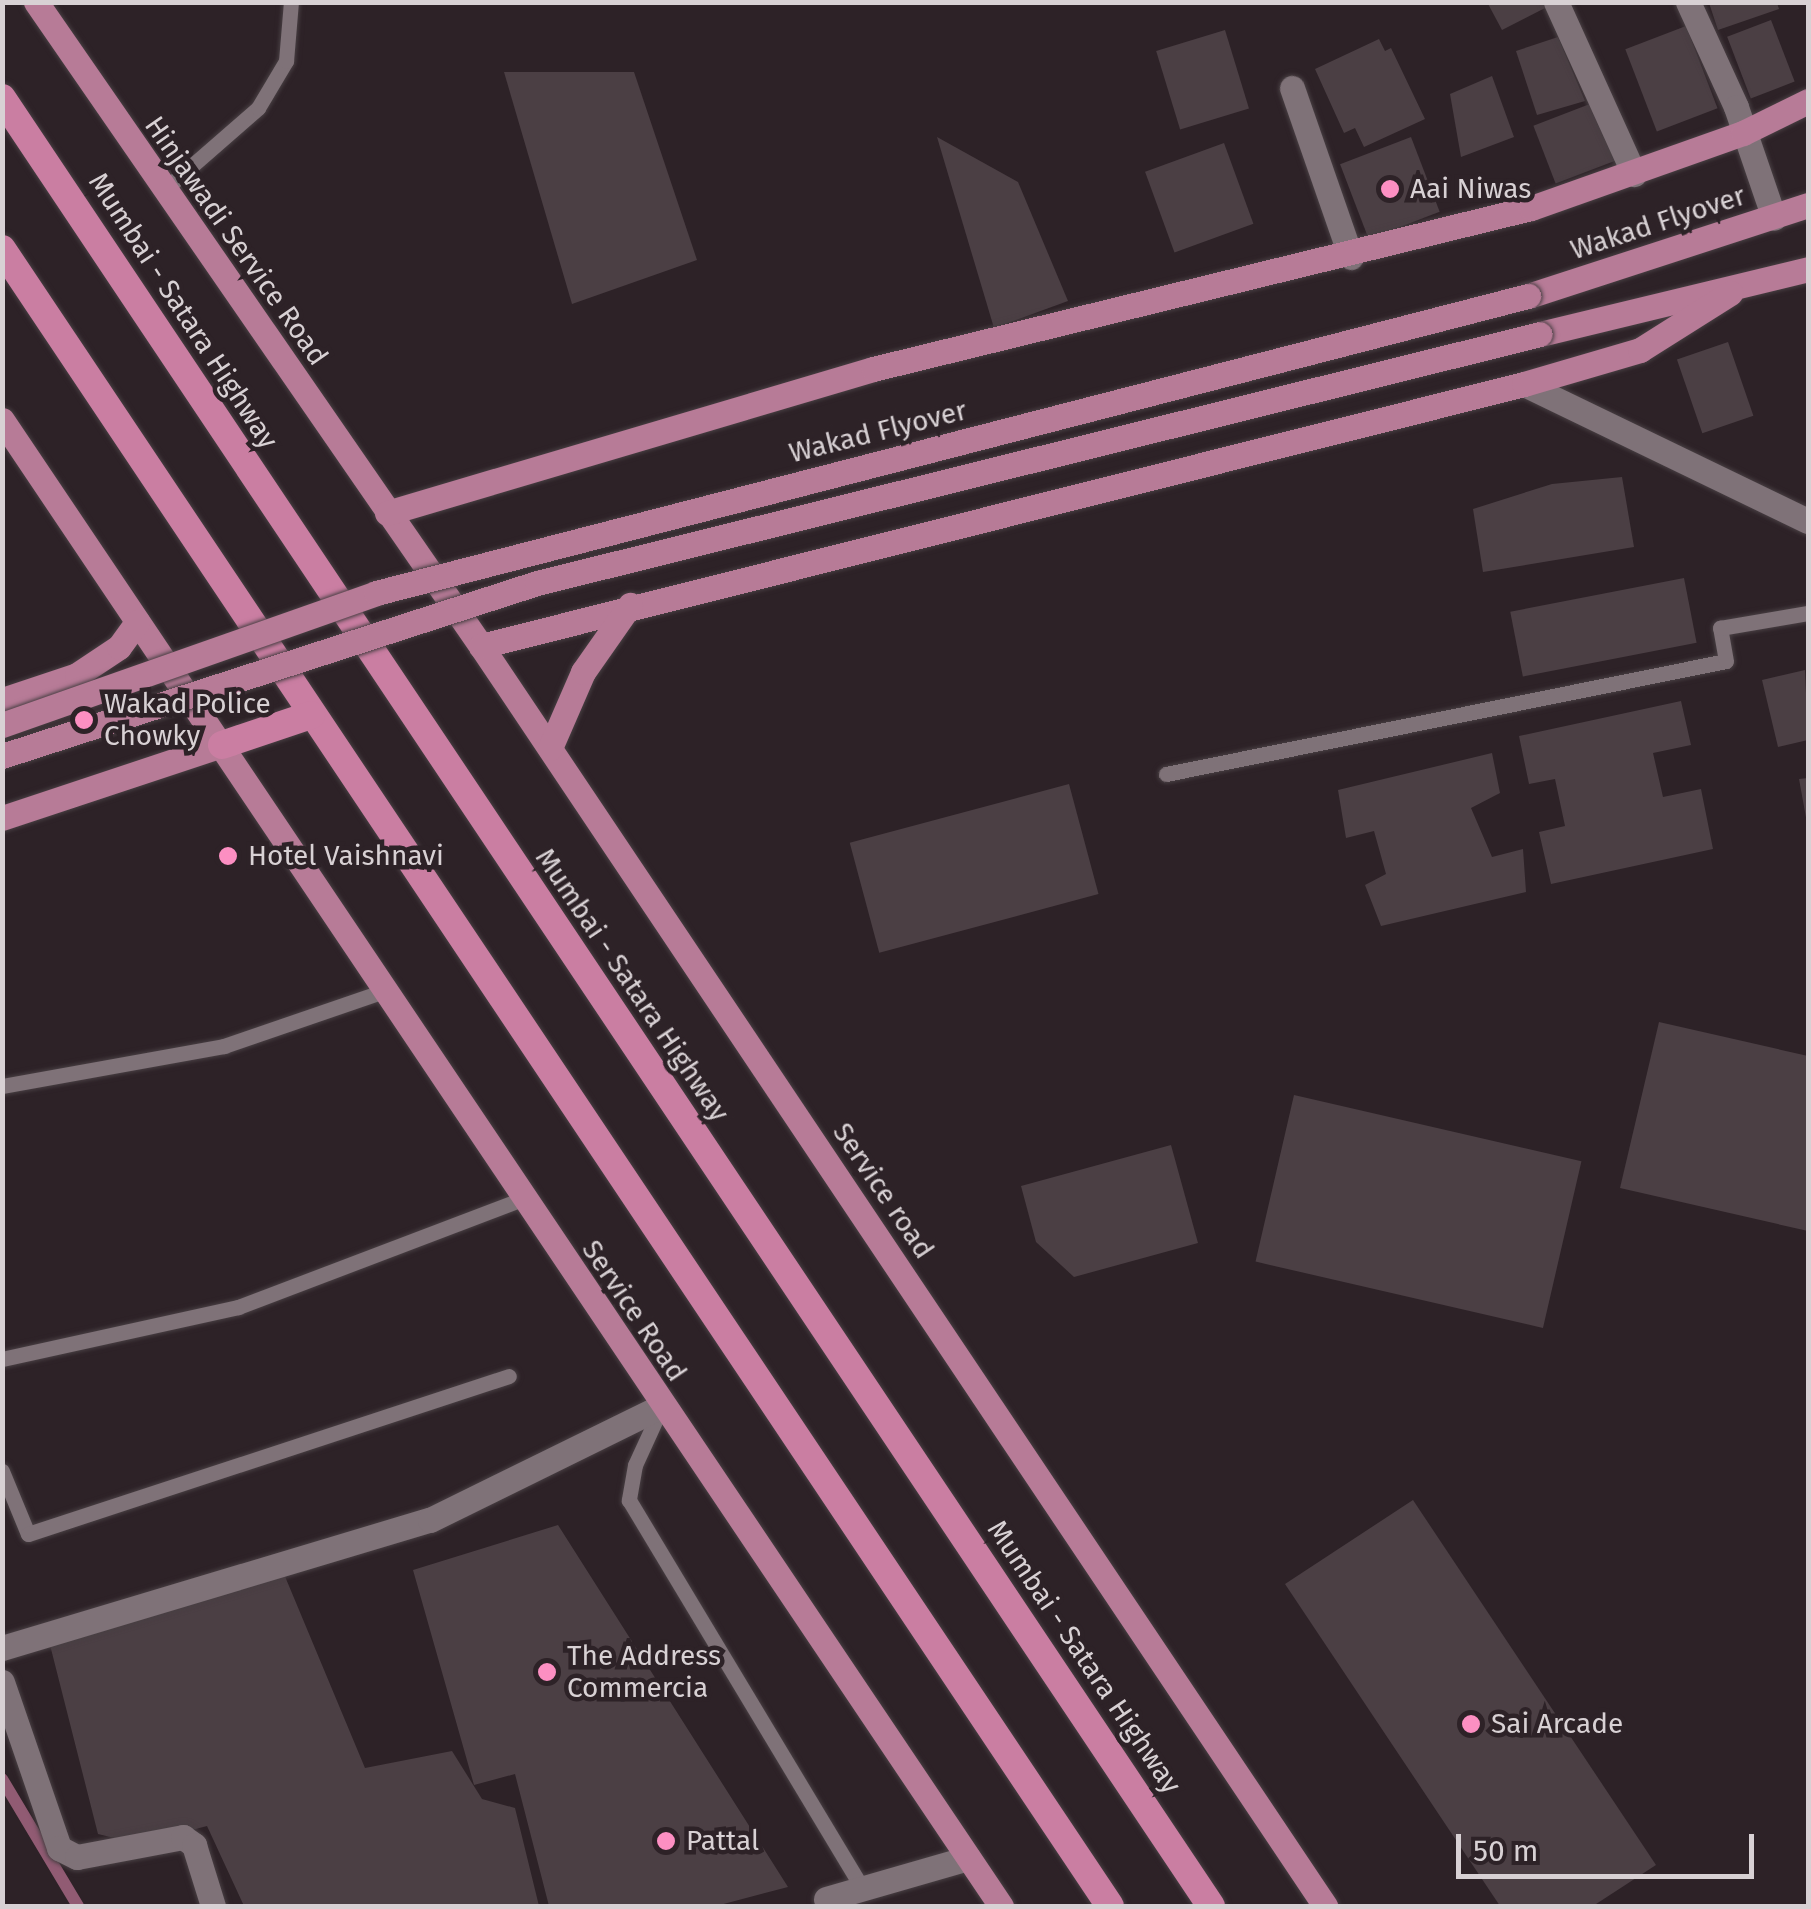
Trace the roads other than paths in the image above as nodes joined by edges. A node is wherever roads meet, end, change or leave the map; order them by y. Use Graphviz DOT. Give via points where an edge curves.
graph roads {
  1 [pos="36,2"];
  2 [pos="290,2"];
  3 [pos="1556,2"];
  4 [pos="1688,2"];
  5 [pos="1292,88"];
  6 [pos="2,98"];
  7 [pos="1808,101"];
  8 [pos="1743,133"];
  9 [pos="1634,174"];
  10 [pos="164,190"];
  11 [pos="1808,205"];
  12 [pos="1774,218"];
  13 [pos="2,248"];
  14 [pos="1351,257"];
  15 [pos="1808,269"];
  16 [pos="1730,292"];
  17 [pos="1524,384"];
  18 [pos="2,420"];
  19 [pos="387,513"];
  20 [pos="1808,521"];
  21 [pos="630,605"];
  22 [pos="1808,613"];
  23 [pos="138,622"];
  24 [pos="481,646"];
  25 [pos="2,700"];
  26 [pos="311,715"];
  27 [pos="2,726"];
  28 [pos="222,745"];
  29 [pos="550,748"];
  30 [pos="2,756"];
  31 [pos="1166,774"];
  32 [pos="2,818"];
  33 [pos="384,990"];
  34 [pos="2,1086"];
  35 [pos="523,1199"];
  36 [pos="2,1359"];
  37 [pos="509,1376"];
  38 [pos="662,1406"];
  39 [pos="2,1472"];
  40 [pos="2,1648"];
  41 [pos="2,1682"];
  42 [pos="968,1858"];
  43 [pos="862,1888"];
  44 [pos="826,1899"];
  45 [pos="213,1906"];
  46 [pos="1001,1906"];
  47 [pos="1110,1906"];
  48 [pos="1211,1906"];
  49 [pos="1325,1906"];
  1 -- 10 [label="main road, Hinjawadi Service Road"];
  2 -- 10 [label="lane" via="286,62 258,108"];
  3 -- 9 [label="street"];
  4 -- 8 [label="street"];
  5 -- 14 [label="street"];
  6 -- 48 [label="highway, Mumbai - Satara Highway"];
  7 -- 8 [label="main road"];
  8 -- 9 [label="main road"];
  8 -- 12 [label="street"];
  9 -- 14 [label="main road"];
  10 -- 19 [label="main road, Hinjawadi Service Road"];
  11 -- 12 [label="main road, Wakad Flyover"];
  12 -- 27 [label="main road, Wakad Flyover, bridge" via="1528,296 376,593"];
  13 -- 26 [label="highway"];
  14 -- 19 [label="main road" via="873,369"];
  15 -- 16 [label="main road"];
  16 -- 17 [label="main road" via="1640,350"];
  16 -- 30 [label="main road, bridge" via="537,583"];
  17 -- 20 [label="street"];
  17 -- 21 [label="main road"];
  18 -- 23 [label="main road, Service Road"];
  19 -- 24 [label="main road, Service road"];
  21 -- 24 [label="main road"];
  21 -- 29 [label="main road" via="582,672"];
  22 -- 31 [label="lane" via="1720,628 1726,661"];
  23 -- 25 [label="main road" via="119,647 76,675"];
  23 -- 28 [label="main road, Service Road"];
  24 -- 29 [label="main road, Service road"];
  26 -- 28 [label="highway"];
  26 -- 47 [label="highway"];
  28 -- 32 [label="main road"];
  28 -- 33 [label="main road, Service Road"];
  29 -- 49 [label="main road, Service road"];
  33 -- 34 [label="lane" via="224,1046"];
  33 -- 35 [label="main road, Service Road"];
  35 -- 36 [label="lane" via="238,1308"];
  35 -- 38 [label="main road, Service Road"];
  37 -- 39 [label="lane" via="28,1534"];
  38 -- 40 [label="street" via="430,1520"];
  38 -- 42 [label="main road, Service Road"];
  38 -- 43 [label="lane" via="629,1500"];
  41 -- 45 [label="street" via="59,1848 77,1857 183,1836 194,1845"];
  42 -- 43 [label="street"];
  42 -- 46 [label="main road, Service Road"];
  43 -- 44 [label="street"];
}
